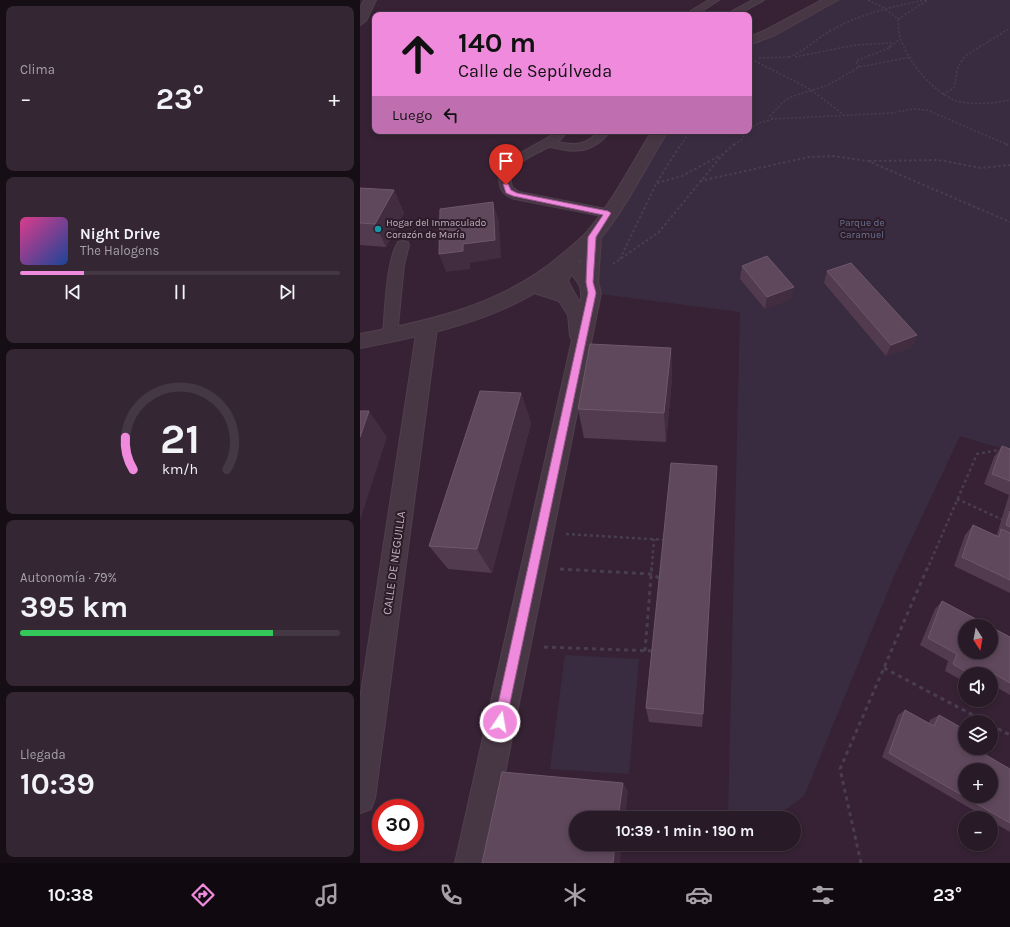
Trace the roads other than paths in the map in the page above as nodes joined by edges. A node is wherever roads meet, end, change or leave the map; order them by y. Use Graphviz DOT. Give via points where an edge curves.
graph roads {
  1 [pos="370,0"];
  2 [pos="715,0"];
  3 [pos="760,0"];
  4 [pos="809,0"];
  5 [pos="832,0"];
  6 [pos="784,11"];
  7 [pos="694,12"];
  8 [pos="736,12"];
  9 [pos="360,20"];
  10 [pos="766,21"];
  11 [pos="752,30"];
  12 [pos="752,40"];
  13 [pos="560,134"];
  14 [pos="603,134"];
  15 [pos="658,134"];
  16 [pos="549,143"];
  17 [pos="608,213"];
  18 [pos="592,237"];
  19 [pos="403,245"];
  20 [pos="564,265"];
  21 [pos="590,282"];
  22 [pos="535,286"];
  23 [pos="566,296"];
  24 [pos="427,328"];
  25 [pos="390,336"];
  26 [pos="360,341"];
  27 [pos="580,345"];
  28 [pos="368,685"];
  29 [pos="360,798"];
  30 [pos="470,863"];
  1 -- 9 [label="street"];
  2 -- 7 [label="lane"];
  3 -- 8 [label="lane"];
  4 -- 6 [label="street"];
  5 -- 12 [label="street" via="765,36"];
  10 -- 11 [label="street"];
  13 -- 16 [label="lane"];
  14 -- 16 [label="lane" via="598,141 589,146 563,147"];
  15 -- 17 [label="street"];
  16 -- 17 [label="lane" via="516,160 507,171 508,191 515,195"];
  17 -- 18 [label="street"];
  18 -- 20 [label="street"];
  18 -- 21 [label="street"];
  19 -- 25 [label="lane" via="397,264"];
  20 -- 21 [label="street" via="576,268"];
  20 -- 22 [label="street"];
  20 -- 23 [label="street" via="559,281"];
  21 -- 27 [label="street" via="592,293"];
  22 -- 23 [label="street"];
  22 -- 24 [label="street" via="478,313"];
  23 -- 27 [label="street" via="578,315"];
  24 -- 25 [label="street"];
  24 -- 28 [label="street, CALLE DE NEGUILLA"];
  25 -- 26 [label="street"];
  27 -- 30 [label="street"];
  28 -- 29 [label="street, CALLE DE NEGUILLA"];
}
